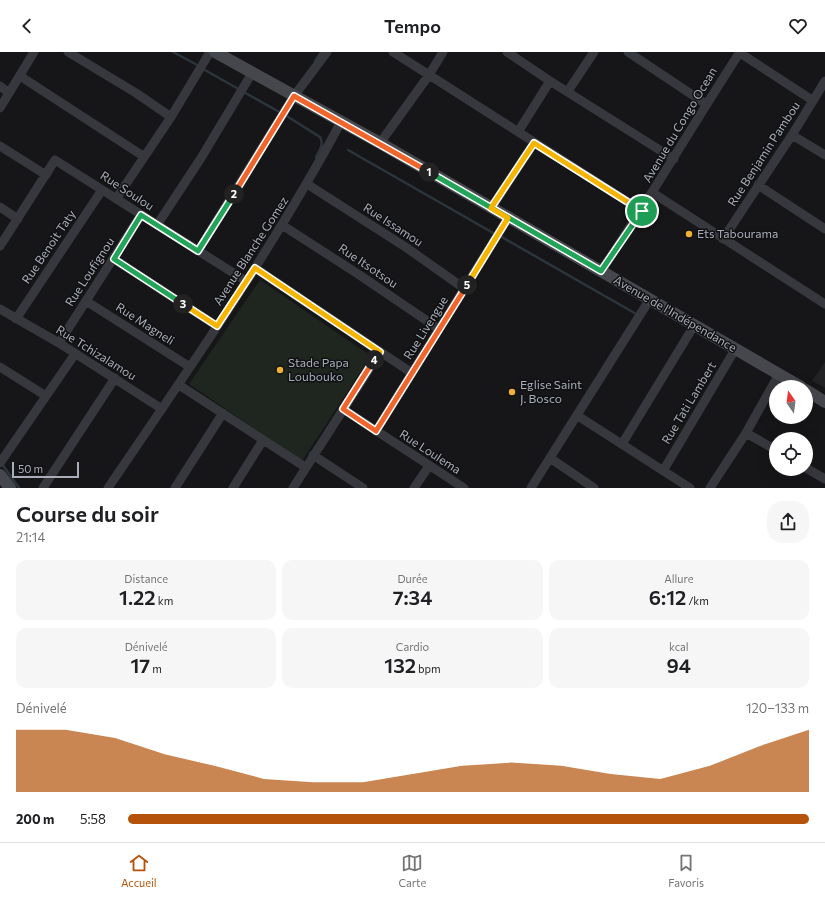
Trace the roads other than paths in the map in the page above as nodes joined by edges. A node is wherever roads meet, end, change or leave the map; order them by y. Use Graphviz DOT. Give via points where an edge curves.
graph roads {
  1 [pos="34,52"];
  2 [pos="68,52"];
  3 [pos="210,52"];
  4 [pos="215,52"];
  5 [pos="327,52"];
  6 [pos="393,52"];
  7 [pos="443,52"];
  8 [pos="507,52"];
  9 [pos="594,52"];
  10 [pos="628,52"];
  11 [pos="740,52"];
  12 [pos="640,55"];
  13 [pos="252,73"];
  14 [pos="429,75"];
  15 [pos="20,76"];
  16 [pos="550,81"];
  17 [pos="825,81"];
  18 [pos="0,86"];
  19 [pos="568,91"];
  20 [pos="9,93"];
  21 [pos="294,96"];
  22 [pos="812,100"];
  23 [pos="706,104"];
  24 [pos="0,108"];
  25 [pos="171,117"];
  26 [pos="341,122"];
  27 [pos="518,132"];
  28 [pos="792,136"];
  29 [pos="534,143"];
  30 [pos="380,144"];
  31 [pos="0,146"];
  32 [pos="825,155"];
  33 [pos="143,156"];
  34 [pos="674,159"];
  35 [pos="55,160"];
  36 [pos="307,184"];
  37 [pos="758,185"];
  38 [pos="102,190"];
  39 [pos="653,193"];
  40 [pos="116,199"];
  41 [pos="0,207"];
  42 [pos="491,208"];
  43 [pos="642,211"];
  44 [pos="141,215"];
  45 [pos="508,218"];
  46 [pos="18,219"];
  47 [pos="157,225"];
  48 [pos="282,225"];
  49 [pos="825,229"];
  50 [pos="723,239"];
  51 [pos="0,246"];
  52 [pos="198,251"];
  53 [pos="114,259"];
  54 [pos="255,268"];
  55 [pos="601,271"];
  56 [pos="246,281"];
  57 [pos="465,289"];
  58 [pos="650,299"];
  59 [pos="86,300"];
  60 [pos="825,304"];
  61 [pos="0,309"];
  62 [pos="16,319"];
  63 [pos="695,324"];
  64 [pos="217,326"];
  65 [pos="439,329"];
  66 [pos="58,343"];
  67 [pos="736,348"];
  68 [pos="380,352"];
  69 [pos="75,354"];
  70 [pos="190,367"];
  71 [pos="0,368"];
  72 [pos="412,373"];
  73 [pos="780,374"];
  74 [pos="115,378"];
  75 [pos="790,380"];
  76 [pos="179,385"];
  77 [pos="813,394"];
  78 [pos="46,396"];
  79 [pos="825,402"];
  80 [pos="162,409"];
  81 [pos="343,409"];
  82 [pos="223,413"];
  83 [pos="578,416"];
  84 [pos="376,431"];
  85 [pos="746,433"];
  86 [pos="263,440"];
  87 [pos="622,444"];
  88 [pos="769,446"];
  89 [pos="313,455"];
  90 [pos="550,458"];
  91 [pos="0,463"];
  92 [pos="429,466"];
  93 [pos="305,467"];
  94 [pos="663,471"];
  95 [pos="813,472"];
  96 [pos="0,475"];
  97 [pos="825,479"];
  98 [pos="359,487"];
  99 [pos="9,488"];
  100 [pos="43,488"];
  101 [pos="108,488"];
  102 [pos="175,488"];
  103 [pos="233,488"];
  104 [pos="293,488"];
  105 [pos="414,488"];
  106 [pos="464,488"];
  107 [pos="531,488"];
  108 [pos="594,488"];
  109 [pos="690,488"];
  110 [pos="710,488"];
  1 -- 15 [label="street"];
  2 -- 25 [label="street"];
  3 -- 25 [label="street"];
  4 -- 13 [label="street, Avenue de l'Indépendance"];
  5 -- 21 [label="street"];
  6 -- 14 [label="street"];
  7 -- 14 [label="street"];
  8 -- 16 [label="street"];
  9 -- 19 [label="street"];
  10 -- 12 [label="street"];
  11 -- 22 [label="street"];
  11 -- 23 [label="street, Avenue du Congo Ocean"];
  12 -- 23 [label="street"];
  13 -- 21 [label="street, Avenue de l'Indépendance"];
  13 -- 47 [label="street"];
  14 -- 27 [label="street"];
  14 -- 30 [label="street"];
  15 -- 20 [label="street"];
  15 -- 33 [label="street"];
  16 -- 19 [label="street"];
  16 -- 27 [label="street"];
  17 -- 22 [label="street, Rue Benjamin Pambou"];
  18 -- 20 [label="street"];
  19 -- 34 [label="street"];
  20 -- 24 [label="street"];
  21 -- 26 [label="street, Avenue de l'Indépendance"];
  21 -- 52 [label="street"];
  22 -- 28 [label="street, Rue Benjamin Pambou"];
  23 -- 34 [label="street, Avenue du Congo Ocean"];
  25 -- 33 [label="street"];
  26 -- 30 [label="street, Avenue de l'Indépendance"];
  26 -- 36 [label="street, Avenue Blanche Gomez"];
  27 -- 29 [label="street"];
  28 -- 32 [label="street"];
  28 -- 37 [label="street, Rue Benjamin Pambou"];
  29 -- 42 [label="street"];
  29 -- 43 [label="street"];
  30 -- 42 [label="street, Avenue de l'Indépendance"];
  31 -- 35 [label="street" via="46,175"];
  33 -- 40 [label="street"];
  34 -- 39 [label="street, Avenue du Congo Ocean"];
  35 -- 38 [label="street, Rue Soulou"];
  35 -- 46 [label="street"];
  36 -- 48 [label="street, Avenue Blanche Gomez"];
  36 -- 57 [label="street, Rue Issamou" via="407,248"];
  37 -- 49 [label="street"];
  37 -- 50 [label="street, Rue Benjamin Pambou"];
  38 -- 40 [label="street, Rue Soulou"];
  38 -- 62 [label="street, Rue Benoit Taty"];
  39 -- 43 [label="street, Avenue du Congo Ocean"];
  39 -- 50 [label="street"];
  40 -- 44 [label="street, Rue Soulou"];
  41 -- 46 [label="street"];
  42 -- 45 [label="street, Avenue de l'Indépendance"];
  43 -- 55 [label="street, Avenue du Congo Ocean"];
  44 -- 47 [label="street, Rue Soulou"];
  44 -- 53 [label="street, Rue Loufignou"];
  45 -- 55 [label="street, Avenue de l'Indépendance"];
  45 -- 57 [label="street, Rue Livengue"];
  46 -- 51 [label="street"];
  47 -- 52 [label="street, Rue Soulou"];
  48 -- 54 [label="street, Avenue Blanche Gomez"];
  48 -- 65 [label="street, Rue Itsotsou"];
  50 -- 60 [label="street"];
  52 -- 56 [label="street, Rue Soulou"];
  53 -- 59 [label="street, Rue Loufignou"];
  53 -- 64 [label="street"];
  54 -- 56 [label="street, Avenue Blanche Gomez"];
  54 -- 68 [label="street"];
  55 -- 58 [label="street, Avenue de l'Indépendance"];
  56 -- 64 [label="street, Avenue Blanche Gomez"];
  57 -- 65 [label="street, Rue Livengue"];
  58 -- 63 [label="street, Avenue de l'Indépendance"];
  58 -- 83 [label="street"];
  59 -- 66 [label="street, Rue Loufignou"];
  59 -- 70 [label="street, Rue Magneli"];
  61 -- 62 [label="street, Rue Tchizalamou"];
  62 -- 66 [label="street, Rue Tchizalamou"];
  63 -- 67 [label="street, Avenue de l'Indépendance"];
  63 -- 87 [label="street"];
  64 -- 70 [label="street, Avenue Blanche Gomez"];
  65 -- 72 [label="street, Rue Livengue"];
  66 -- 69 [label="street, Rue Tchizalamou"];
  67 -- 73 [label="street, Avenue de l'Indépendance"];
  67 -- 94 [label="street, Rue Tati Lambert"];
  68 -- 72 [label="street"];
  68 -- 81 [label="street"];
  69 -- 74 [label="street, Rue Tchizalamou"];
  69 -- 78 [label="street"];
  70 -- 76 [label="street, Avenue Blanche Gomez"];
  71 -- 78 [label="street"];
  72 -- 84 [label="street, Rue Livengue"];
  73 -- 75 [label="street, Avenue de l'Indépendance"];
  73 -- 85 [label="street"];
  74 -- 80 [label="street, Rue Tchizalamou"];
  74 -- 100 [label="street"];
  76 -- 80 [label="street, Avenue Blanche Gomez"];
  76 -- 82 [label="street"];
  77 -- 79 [label="street"];
  78 -- 91 [label="street"];
  80 -- 101 [label="street, Avenue Blanche Gomez"];
  81 -- 84 [label="street, Rue Loulema"];
  81 -- 89 [label="street"];
  82 -- 86 [label="street"];
  82 -- 102 [label="street"];
  83 -- 87 [label="street"];
  83 -- 90 [label="street"];
  84 -- 92 [label="street, Rue Loulema"];
  85 -- 88 [label="street"];
  85 -- 110 [label="street"];
  86 -- 93 [label="street"];
  86 -- 103 [label="street"];
  87 -- 94 [label="street"];
  89 -- 93 [label="street"];
  89 -- 98 [label="street"];
  90 -- 107 [label="street"];
  90 -- 108 [label="street"];
  92 -- 105 [label="street"];
  92 -- 106 [label="street, Rue Loulema"];
  93 -- 104 [label="street"];
  94 -- 109 [label="street"];
  95 -- 97 [label="street"];
  96 -- 99 [label="street"];
}
